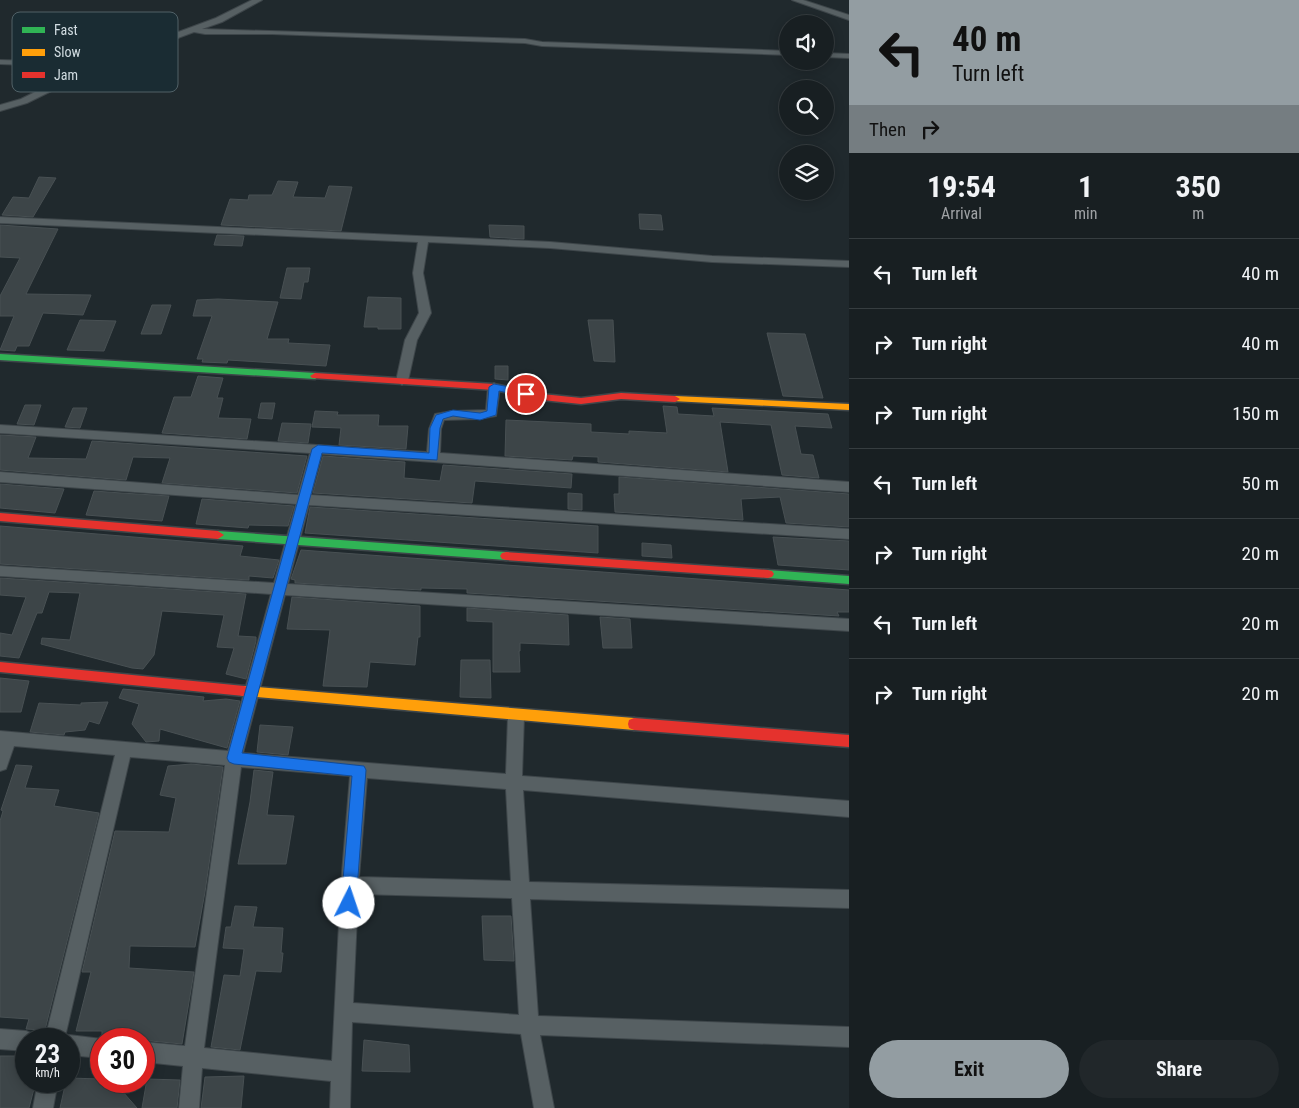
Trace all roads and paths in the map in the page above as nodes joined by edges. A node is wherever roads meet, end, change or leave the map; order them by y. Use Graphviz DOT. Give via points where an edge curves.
graph roads {
  1 [pos="258,0"];
  2 [pos="796,0"];
  3 [pos="849,18"];
  4 [pos="191,29"];
  5 [pos="178,34"];
  6 [pos="779,53"];
  7 [pos="834,55"];
  8 [pos="849,56"];
  9 [pos="42,92"];
  10 [pos="0,108"];
  11 [pos="0,220"];
  12 [pos="423,240"];
  13 [pos="849,264"];
  14 [pos="0,357"];
  15 [pos="402,381"];
  16 [pos="494,387"];
  17 [pos="849,407"];
  18 [pos="0,429"];
  19 [pos="318,449"];
  20 [pos="434,457"];
  21 [pos="0,477"];
  22 [pos="849,487"];
  23 [pos="305,499"];
  24 [pos="0,517"];
  25 [pos="849,534"];
  26 [pos="294,541"];
  27 [pos="0,571"];
  28 [pos="849,580"];
  29 [pos="281,588"];
  30 [pos="849,625"];
  31 [pos="0,667"];
  32 [pos="251,692"];
  33 [pos="516,716"];
  34 [pos="4,739"];
  35 [pos="849,741"];
  36 [pos="124,749"];
  37 [pos="234,758"];
  38 [pos="0,764"];
  39 [pos="359,770"];
  40 [pos="514,782"];
  41 [pos="849,809"];
  42 [pos="350,885"];
  43 [pos="520,890"];
  44 [pos="849,899"];
  45 [pos="343,1012"];
  46 [pos="529,1025"];
  47 [pos="58,1028"];
  48 [pos="849,1037"];
  49 [pos="0,1039"];
  50 [pos="15,1040"];
  51 [pos="155,1053"];
  52 [pos="193,1057"];
  53 [pos="342,1072"];
  54 [pos="46,1093"];
  55 [pos="44,1108"];
  56 [pos="189,1108"];
  57 [pos="340,1108"];
  58 [pos="544,1108"];
  1 -- 4 [label="street" via="219,20"];
  2 -- 3 [label="street"];
  4 -- 5 [label="street"];
  4 -- 6 [label="street"];
  7 -- 8 [label="street"];
  9 -- 10 [label="street"];
  11 -- 12 [label="street"];
  12 -- 13 [label="street" via="550,245 712,259"];
  12 -- 15 [label="street" via="418,273 425,313 411,340"];
  14 -- 15 [label="street"];
  15 -- 16 [label="street"];
  16 -- 17 [label="street" via="542,397 581,400 621,396"];
  16 -- 20 [label="street" via="492,413 480,416 453,413 439,417 435,428"];
  18 -- 19 [label="street"];
  19 -- 20 [label="street"];
  19 -- 23 [label="street"];
  20 -- 22 [label="street"];
  21 -- 23 [label="street"];
  23 -- 25 [label="street"];
  23 -- 26 [label="street"];
  24 -- 26 [label="street"];
  26 -- 28 [label="street"];
  26 -- 29 [label="street"];
  27 -- 29 [label="street"];
  29 -- 30 [label="street"];
  29 -- 32 [label="street"];
  31 -- 32 [label="street"];
  32 -- 33 [label="street"];
  32 -- 37 [label="street"];
  33 -- 35 [label="street"];
  33 -- 40 [label="street"];
  34 -- 36 [label="street"];
  34 -- 38 [label="street"];
  36 -- 37 [label="street"];
  36 -- 47 [label="street"];
  37 -- 39 [label="street"];
  37 -- 52 [label="street"];
  39 -- 40 [label="street"];
  39 -- 42 [label="street"];
  40 -- 41 [label="street"];
  40 -- 43 [label="street"];
  42 -- 43 [label="street"];
  42 -- 45 [label="street"];
  43 -- 44 [label="street"];
  43 -- 46 [label="street"];
  45 -- 46 [label="street"];
  45 -- 53 [label="street"];
  46 -- 48 [label="street"];
  46 -- 58 [label="street"];
  49 -- 50 [label="street"];
  51 -- 52 [label="street"];
  52 -- 53 [label="street"];
  52 -- 56 [label="street"];
  53 -- 57 [label="street"];
  54 -- 55 [label="street"];
}
